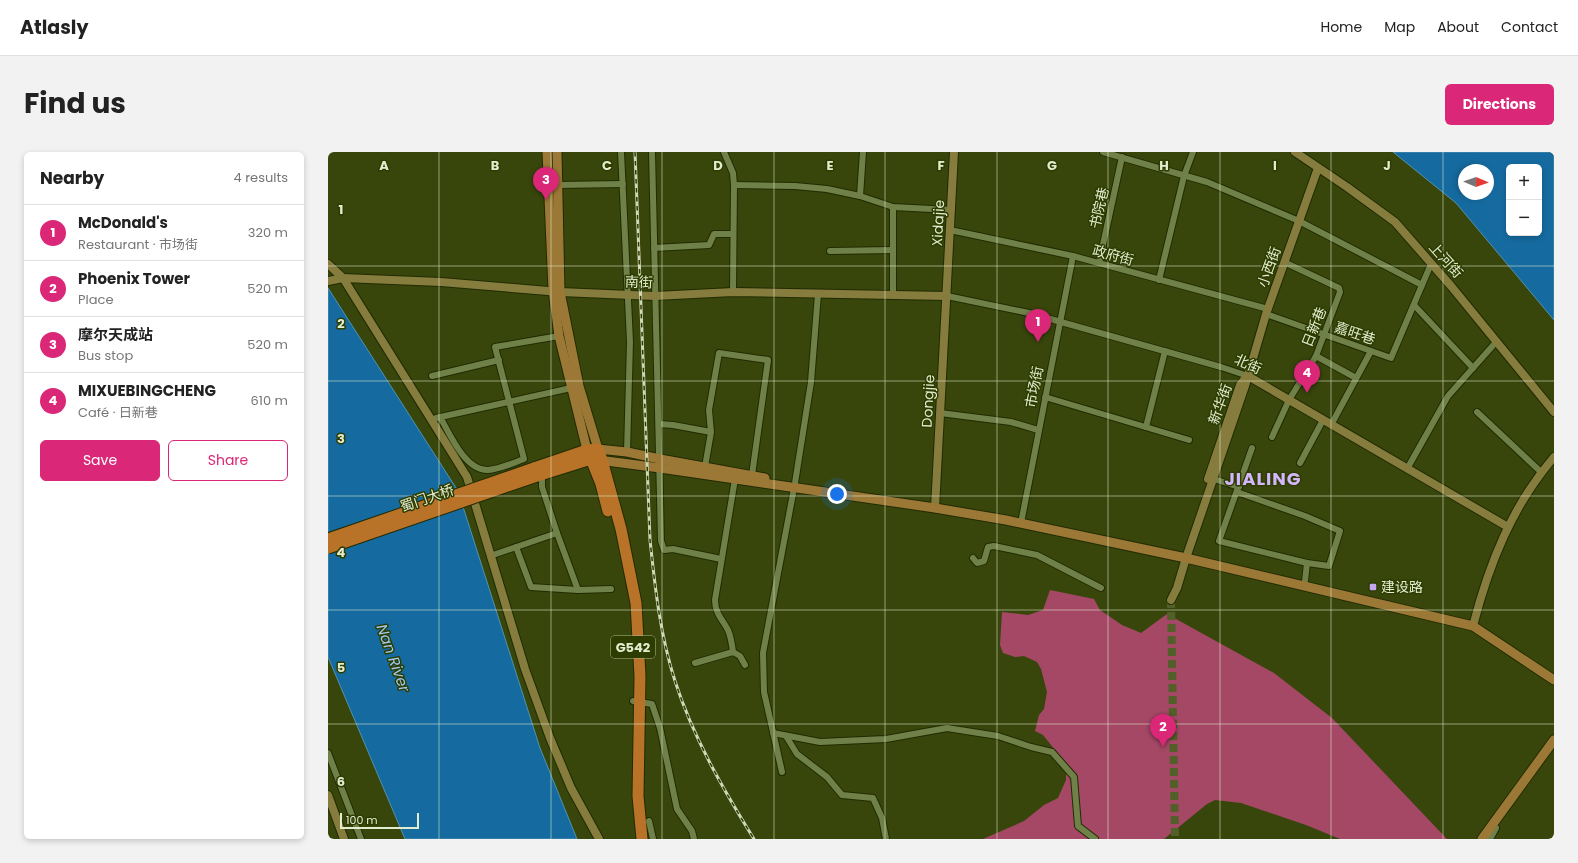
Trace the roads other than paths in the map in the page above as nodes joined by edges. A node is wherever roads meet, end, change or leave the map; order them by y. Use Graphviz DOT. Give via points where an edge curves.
graph roads {
  1 [pos="547,152"];
  2 [pos="557,152"];
  3 [pos="621,152"];
  4 [pos="652,152"];
  5 [pos="724,152"];
  6 [pos="863,152"];
  7 [pos="954,152"];
  8 [pos="1103,152"];
  9 [pos="1193,152"];
  10 [pos="1294,152"];
  11 [pos="1122,157"];
  12 [pos="1318,168"];
  13 [pos="1184,176"];
  14 [pos="623,184"];
  15 [pos="558,185"];
  16 [pos="734,185"];
  17 [pos="860,196"];
  18 [pos="893,207"];
  19 [pos="951,210"];
  20 [pos="1299,221"];
  21 [pos="950,230"];
  22 [pos="732,234"];
  23 [pos="654,248"];
  24 [pos="893,250"];
  25 [pos="830,251"];
  26 [pos="1073,256"];
  27 [pos="1284,262"];
  28 [pos="1099,263"];
  29 [pos="328,264"];
  30 [pos="1431,264"];
  31 [pos="343,278"];
  32 [pos="330,280"];
  33 [pos="1159,280"];
  34 [pos="1422,285"];
  35 [pos="556,291"];
  36 [pos="732,292"];
  37 [pos="818,294"];
  38 [pos="627,295"];
  39 [pos="893,295"];
  40 [pos="656,296"];
  41 [pos="947,296"];
  42 [pos="1414,305"];
  43 [pos="1267,312"];
  44 [pos="1059,322"];
  45 [pos="1325,335"];
  46 [pos="559,336"];
  47 [pos="1496,341"];
  48 [pos="1165,351"];
  49 [pos="1371,351"];
  50 [pos="1316,356"];
  51 [pos="499,360"];
  52 [pos="1473,368"];
  53 [pos="432,376"];
  54 [pos="1248,376"];
  55 [pos="1356,378"];
  56 [pos="571,388"];
  57 [pos="1045,397"];
  58 [pos="1289,400"];
  59 [pos="509,402"];
  60 [pos="1477,412"];
  61 [pos="1554,412"];
  62 [pos="940,413"];
  63 [pos="440,417"];
  64 [pos="431,419"];
  65 [pos="1323,420"];
  66 [pos="659,424"];
  67 [pos="1331,425"];
  68 [pos="1146,427"];
  69 [pos="1038,430"];
  70 [pos="711,432"];
  71 [pos="1272,437"];
  72 [pos="1189,440"];
  73 [pos="1252,448"];
  74 [pos="627,452"];
  75 [pos="595,455"];
  76 [pos="1554,457"];
  77 [pos="660,463"];
  78 [pos="1300,463"];
  79 [pos="705,467"];
  80 [pos="1407,469"];
  81 [pos="1542,472"];
  82 [pos="537,473"];
  83 [pos="752,476"];
  84 [pos="735,479"];
  85 [pos="1214,479"];
  86 [pos="794,486"];
  87 [pos="1238,490"];
  88 [pos="935,505"];
  89 [pos="1021,521"];
  90 [pos="1508,527"];
  91 [pos="557,533"];
  92 [pos="328,539"];
  93 [pos="516,547"];
  94 [pos="328,548"];
  95 [pos="1184,555"];
  96 [pos="490,556"];
  97 [pos="722,558"];
  98 [pos="973,558"];
  99 [pos="1307,563"];
  100 [pos="1304,581"];
  101 [pos="1101,588"];
  102 [pos="611,589"];
  103 [pos="578,590"];
  104 [pos="1474,624"];
  105 [pos="733,652"];
  106 [pos="695,663"];
  107 [pos="745,665"];
  108 [pos="1554,674"];
  109 [pos="1554,680"];
  110 [pos="636,702"];
  111 [pos="773,733"];
  112 [pos="786,736"];
  113 [pos="1554,740"];
  114 [pos="328,753"];
  115 [pos="782,772"];
  116 [pos="328,795"];
  117 [pos="649,821"];
  118 [pos="1491,826"];
  119 [pos="344,839"];
  120 [pos="361,839"];
  121 [pos="599,839"];
  122 [pos="636,839"];
  123 [pos="642,839"];
  124 [pos="653,839"];
  125 [pos="694,839"];
  126 [pos="886,839"];
  127 [pos="1095,839"];
  128 [pos="1482,839"];
  129 [pos="1490,839"];
  1 -- 35 [label="main road"];
  2 -- 15 [label="main road"];
  3 -- 14 [label="street"];
  4 -- 23 [label="street"];
  5 -- 16 [label="street" via="733,173"];
  6 -- 17 [label="street"];
  7 -- 19 [label="street, Xidajie"];
  8 -- 11 [label="street"];
  9 -- 13 [label="street"];
  10 -- 12 [label="street, 上河街"];
  11 -- 13 [label="street"];
  11 -- 28 [label="street, 书院巷"];
  12 -- 20 [label="street, 小西街"];
  12 -- 30 [label="street, 上河街" via="1395,222"];
  13 -- 20 [label="street" via="1207,182"];
  13 -- 33 [label="street"];
  14 -- 15 [label="street"];
  14 -- 38 [label="street"];
  15 -- 35 [label="main road"];
  16 -- 17 [label="street" via="795,186"];
  16 -- 22 [label="street"];
  17 -- 18 [label="street"];
  18 -- 19 [label="street"];
  18 -- 24 [label="street"];
  19 -- 21 [label="street, Xidajie"];
  20 -- 27 [label="street, 小西街"];
  20 -- 34 [label="street"];
  21 -- 26 [label="street, 政府街"];
  21 -- 41 [label="street, Xidajie"];
  22 -- 23 [label="street" via="714,234 709,245"];
  22 -- 36 [label="street"];
  23 -- 40 [label="street"];
  24 -- 25 [label="street"];
  24 -- 39 [label="street"];
  26 -- 28 [label="street, 政府街"];
  26 -- 44 [label="street, 市场街"];
  27 -- 43 [label="street, 小西街"];
  27 -- 45 [label="street, 日新巷" via="1339,288 1340,292"];
  28 -- 33 [label="street, 政府街"];
  29 -- 31 [label="street"];
  30 -- 34 [label="street"];
  30 -- 47 [label="street, 上河街"];
  31 -- 32 [label="street, 南街"];
  31 -- 35 [label="street, 南街"];
  31 -- 64 [label="street"];
  33 -- 43 [label="street, 政府街"];
  34 -- 42 [label="street"];
  35 -- 38 [label="street, 南街"];
  35 -- 46 [label="main road"];
  35 -- 75 [label="main road"];
  36 -- 37 [label="street, 南街"];
  36 -- 40 [label="street, 南街"];
  37 -- 39 [label="street, 南街"];
  37 -- 86 [label="street" via="811,382"];
  38 -- 40 [label="street, 南街"];
  38 -- 74 [label="street" via="630,342"];
  39 -- 41 [label="street, 南街"];
  40 -- 66 [label="street"];
  41 -- 44 [label="street, 北街"];
  41 -- 62 [label="street, Dongjie"];
  42 -- 49 [label="street, 嘉旺巷" via="1391,358"];
  42 -- 52 [label="street"];
  43 -- 45 [label="street, 嘉旺巷"];
  43 -- 54 [label="street, 小西街"];
  44 -- 48 [label="street, 北街"];
  44 -- 57 [label="street, 市场街"];
  45 -- 49 [label="street, 嘉旺巷"];
  45 -- 50 [label="street, 日新巷"];
  46 -- 51 [label="street" via="495,347"];
  46 -- 56 [label="main road"];
  47 -- 52 [label="street"];
  47 -- 61 [label="street, 上河街"];
  48 -- 54 [label="street, 北街"];
  48 -- 68 [label="street"];
  49 -- 55 [label="street"];
  50 -- 55 [label="street"];
  50 -- 58 [label="street, 日新巷"];
  51 -- 53 [label="street"];
  51 -- 59 [label="street"];
  52 -- 80 [label="street" via="1448,396"];
  54 -- 58 [label="street, 北街"];
  54 -- 85 [label="street, 新华街"];
  54 -- 95 [label="street, 新华街" via="1240,385"];
  55 -- 67 [label="street"];
  56 -- 59 [label="street"];
  56 -- 75 [label="main road" via="583,431"];
  57 -- 68 [label="street"];
  57 -- 69 [label="street, 市场街"];
  58 -- 65 [label="street, 北街"];
  58 -- 71 [label="street, 日新巷"];
  59 -- 63 [label="street"];
  59 -- 63 [label="street" via="524,459 492,469 481,469 468,462"];
  60 -- 81 [label="street"];
  62 -- 69 [label="street" via="1011,422"];
  62 -- 88 [label="street, Dongjie"];
  63 -- 64 [label="street"];
  64 -- 96 [label="street" via="467,477"];
  65 -- 67 [label="street, 北街"];
  65 -- 78 [label="street"];
  66 -- 70 [label="street"];
  66 -- 77 [label="street"];
  67 -- 80 [label="street, 北街"];
  68 -- 72 [label="street"];
  69 -- 89 [label="street, 市场街"];
  70 -- 79 [label="street"];
  70 -- 83 [label="street" via="709,410 719,353 768,360"];
  73 -- 87 [label="street"];
  74 -- 75 [label="main road"];
  74 -- 77 [label="main road"];
  75 -- 77 [label="main road"];
  75 -- 82 [label="highway"];
  75 -- 110 [label="highway, G542" via="621,529 636,603 640,676"];
  76 -- 81 [label="street"];
  77 -- 79 [label="main road"];
  77 -- 84 [label="main road"];
  77 -- 97 [label="street" via="660,532 664,550 673,549"];
  79 -- 83 [label="main road"];
  80 -- 90 [label="street, 北街"];
  81 -- 90 [label="street"];
  82 -- 91 [label="street"];
  82 -- 92 [label="highway, 蜀门大桥, bridge"];
  82 -- 94 [label="highway, 蜀门大桥, bridge"];
  83 -- 86 [label="main road"];
  84 -- 86 [label="main road"];
  84 -- 97 [label="street"];
  85 -- 87 [label="street"];
  85 -- 95 [label="street, 新华街"];
  86 -- 88 [label="main road"];
  86 -- 111 [label="street" via="764,653 764,692"];
  87 -- 99 [label="street" via="1219,541"];
  87 -- 99 [label="street" via="1340,531 1329,566"];
  88 -- 89 [label="main road"];
  89 -- 95 [label="main road"];
  90 -- 104 [label="street" via="1494,556"];
  91 -- 93 [label="street"];
  91 -- 103 [label="street"];
  93 -- 96 [label="street"];
  93 -- 103 [label="street" via="531,587"];
  95 -- 100 [label="main road"];
  95 -- 104 [label="main road"];
  96 -- 121 [label="street" via="525,669 550,738 571,788"];
  97 -- 105 [label="street" via="715,605 728,630"];
  98 -- 101 [label="street" via="977,563 984,561 988,547 994,546 1037,555"];
  99 -- 100 [label="street"];
  100 -- 104 [label="main road"];
  102 -- 103 [label="street"];
  104 -- 108 [label="main road"];
  104 -- 109 [label="main road"];
  105 -- 106 [label="street"];
  105 -- 107 [label="street" via="740,656"];
  110 -- 122 [label="highway, G542" via="632,796"];
  110 -- 123 [label="highway, G542" via="638,796"];
  110 -- 125 [label="street" via="652,704 660,728 677,809 692,831"];
  111 -- 112 [label="street"];
  111 -- 115 [label="street"];
  112 -- 126 [label="street" via="797,754 827,777 842,795 873,798 882,818"];
  112 -- 127 [label="street" via="820,742 872,740 947,728 998,736 1052,752 1074,777 1078,826"];
  113 -- 118 [label="main road"];
  114 -- 120 [label="street"];
  116 -- 119 [label="street"];
  117 -- 124 [label="street"];
  118 -- 128 [label="main road"];
  118 -- 129 [label="street" via="1496,828"];
}
